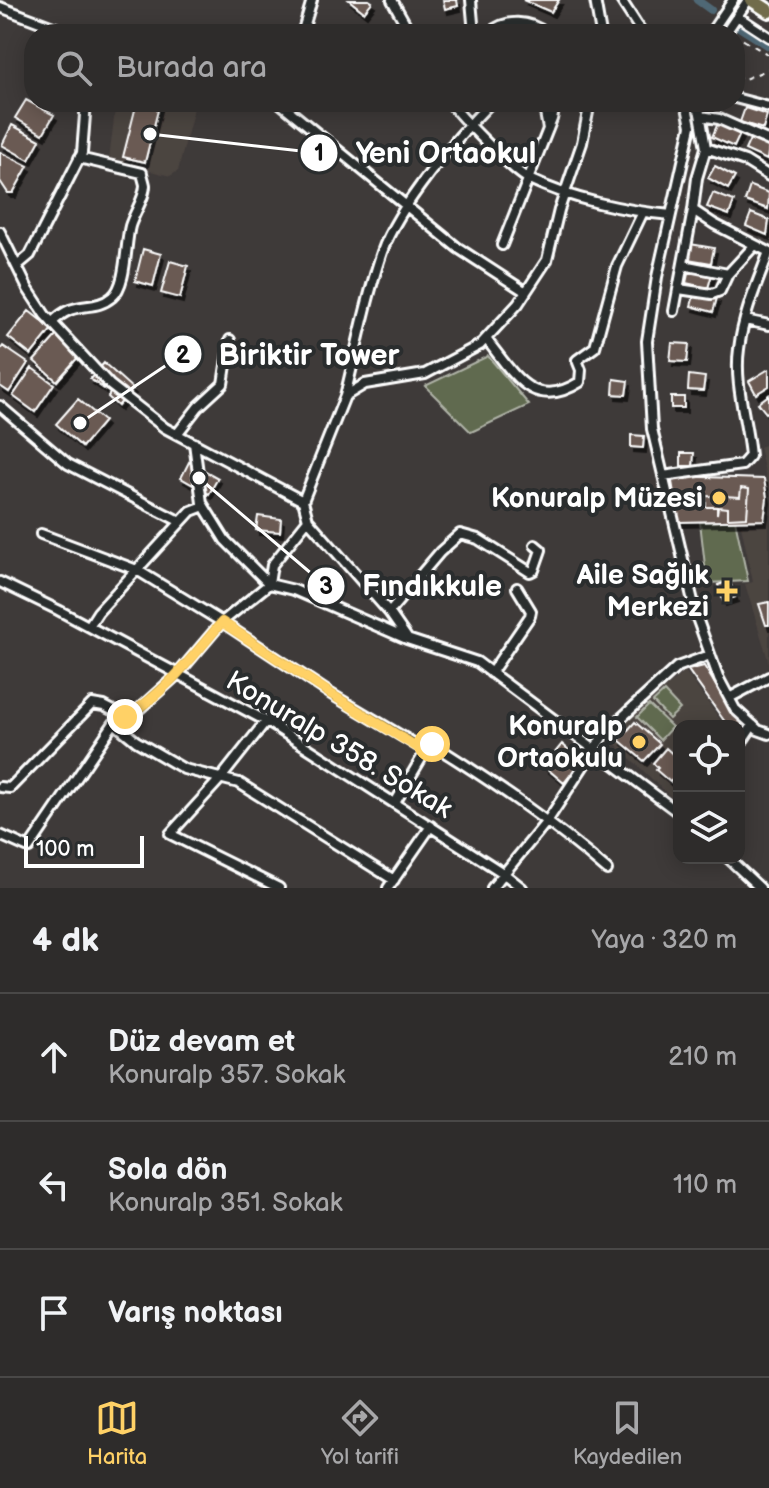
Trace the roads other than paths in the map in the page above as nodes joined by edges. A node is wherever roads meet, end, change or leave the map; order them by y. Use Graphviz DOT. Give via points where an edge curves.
graph roads {
  1 [pos="312,0"];
  2 [pos="392,0"];
  3 [pos="471,0"];
  4 [pos="595,0"];
  5 [pos="621,0"];
  6 [pos="733,0"];
  7 [pos="750,0"];
  8 [pos="0,7"];
  9 [pos="769,11"];
  10 [pos="737,16"];
  11 [pos="45,24"];
  12 [pos="305,24"];
  13 [pos="405,24"];
  14 [pos="473,24"];
  15 [pos="599,24"];
  16 [pos="637,24"];
  17 [pos="717,24"];
  18 [pos="732,24"];
  19 [pos="769,37"];
  20 [pos="745,101"];
  21 [pos="769,107"];
  22 [pos="85,112"];
  23 [pos="291,112"];
  24 [pos="459,112"];
  25 [pos="481,112"];
  26 [pos="545,112"];
  27 [pos="553,112"];
  28 [pos="588,112"];
  29 [pos="689,112"];
  30 [pos="700,112"];
  31 [pos="469,124"];
  32 [pos="548,129"];
  33 [pos="769,141"];
  34 [pos="706,148"];
  35 [pos="79,158"];
  36 [pos="769,176"];
  37 [pos="529,179"];
  38 [pos="565,193"];
  39 [pos="407,207"];
  40 [pos="693,210"];
  41 [pos="643,212"];
  42 [pos="671,215"];
  43 [pos="0,232"];
  44 [pos="502,245"];
  45 [pos="754,246"];
  46 [pos="769,252"];
  47 [pos="683,265"];
  48 [pos="17,266"];
  49 [pos="728,274"];
  50 [pos="679,289"];
  51 [pos="526,292"];
  52 [pos="674,311"];
  53 [pos="745,320"];
  54 [pos="52,323"];
  55 [pos="769,325"];
  56 [pos="486,339"];
  57 [pos="230,340"];
  58 [pos="345,396"];
  59 [pos="0,406"];
  60 [pos="177,434"];
  61 [pos="194,443"];
  62 [pos="663,476"];
  63 [pos="303,501"];
  64 [pos="204,506"];
  65 [pos="308,520"];
  66 [pos="181,522"];
  67 [pos="41,534"];
  68 [pos="535,545"];
  69 [pos="137,570"];
  70 [pos="0,582"];
  71 [pos="269,584"];
  72 [pos="517,588"];
  73 [pos="389,612"];
  74 [pos="222,622"];
  75 [pos="89,626"];
  76 [pos="407,639"];
  77 [pos="710,655"];
  78 [pos="491,673"];
  79 [pos="177,675"];
  80 [pos="769,677"];
  81 [pos="729,698"];
  82 [pos="125,717"];
  83 [pos="266,721"];
  84 [pos="114,723"];
  85 [pos="753,725"];
  86 [pos="769,734"];
  87 [pos="745,737"];
  88 [pos="595,749"];
  89 [pos="425,752"];
  90 [pos="221,778"];
  91 [pos="0,787"];
  92 [pos="395,803"];
  93 [pos="673,808"];
  94 [pos="548,820"];
  95 [pos="431,826"];
  96 [pos="0,835"];
  97 [pos="734,864"];
  98 [pos="607,870"];
  99 [pos="503,873"];
  100 [pos="391,884"];
  101 [pos="279,888"];
  102 [pos="492,888"];
  103 [pos="522,888"];
  104 [pos="760,888"];
  1 -- 12 [label="street"];
  2 -- 13 [label="street"];
  3 -- 14 [label="street"];
  4 -- 15 [label="street"];
  5 -- 16 [label="street"];
  6 -- 17 [label="street"];
  7 -- 9 [label="highway"];
  7 -- 10 [label="street"];
  8 -- 11 [label="street"];
  10 -- 18 [label="street"];
  10 -- 19 [label="street"];
  20 -- 21 [label="street"];
  22 -- 35 [label="street"];
  23 -- 39 [label="street"];
  24 -- 31 [label="street"];
  25 -- 31 [label="street"];
  26 -- 32 [label="street"];
  27 -- 32 [label="street"];
  28 -- 38 [label="street"];
  29 -- 30 [label="street"];
  29 -- 42 [label="street" via="691,126"];
  30 -- 33 [label="street"];
  30 -- 34 [label="street"];
  31 -- 37 [label="street"];
  31 -- 39 [label="street"];
  32 -- 37 [label="street"];
  34 -- 36 [label="street"];
  34 -- 40 [label="street"];
  35 -- 48 [label="street" via="30,255"];
  35 -- 54 [label="street" via="142,173 145,185 130,228 120,288 111,298 74,306"];
  37 -- 38 [label="street"];
  37 -- 44 [label="street"];
  38 -- 41 [label="street"];
  38 -- 51 [label="street" via="547,260"];
  39 -- 51 [label="street"];
  39 -- 58 [label="street" via="383,249"];
  40 -- 45 [label="street"];
  40 -- 47 [label="street"];
  41 -- 42 [label="street"];
  41 -- 56 [label="street" via="617,266 595,347 577,360 580,382 562,393 543,394 518,379"];
  42 -- 62 [label="street" via="647,341 652,429"];
  43 -- 48 [label="street"];
  45 -- 46 [label="street"];
  45 -- 49 [label="street"];
  46 -- 53 [label="street"];
  47 -- 49 [label="street"];
  47 -- 50 [label="street"];
  48 -- 54 [label="street"];
  49 -- 50 [label="street" via="720,291 712,294"];
  50 -- 52 [label="street"];
  51 -- 56 [label="street"];
  53 -- 55 [label="street"];
  53 -- 62 [label="street" via="738,351 750,456 742,465"];
  54 -- 60 [label="street" via="110,385"];
  56 -- 58 [label="street" via="425,374 365,384"];
  57 -- 60 [label="street" via="223,384"];
  58 -- 63 [label="street"];
  59 -- 66 [label="street" via="68,464"];
  60 -- 61 [label="street"];
  61 -- 63 [label="street"];
  61 -- 64 [label="street"];
  62 -- 77 [label="street"];
  63 -- 65 [label="street"];
  64 -- 66 [label="street"];
  64 -- 71 [label="street" via="225,540"];
  65 -- 71 [label="street" via="272,565"];
  65 -- 73 [label="street"];
  66 -- 69 [label="street"];
  67 -- 69 [label="street"];
  68 -- 73 [label="street" via="540,557 530,572 478,539 460,534"];
  69 -- 74 [label="street"];
  69 -- 75 [label="street"];
  70 -- 75 [label="street, Konuralp 358. Sokak"];
  71 -- 74 [label="street"];
  71 -- 76 [label="street"];
  72 -- 78 [label="street" via="530,616"];
  73 -- 76 [label="street"];
  74 -- 79 [label="street"];
  74 -- 89 [label="street"];
  75 -- 79 [label="street, Konuralp 358. Sokak"];
  76 -- 78 [label="street" via="477,662"];
  77 -- 81 [label="street"];
  77 -- 88 [label="street" via="677,667 605,733"];
  78 -- 88 [label="street"];
  79 -- 82 [label="street"];
  79 -- 83 [label="street, Konuralp 358. Sokak"];
  80 -- 81 [label="street"];
  81 -- 85 [label="street"];
  82 -- 84 [label="street"];
  82 -- 91 [label="street" via="92,704 10,788"];
  83 -- 90 [label="street"];
  83 -- 92 [label="street, Konuralp 358. Sokak"];
  84 -- 90 [label="street" via="184,769"];
  84 -- 96 [label="street" via="29,848"];
  85 -- 86 [label="street"];
  85 -- 87 [label="street"];
  88 -- 93 [label="street"];
  88 -- 94 [label="street"];
  89 -- 92 [label="street"];
  89 -- 94 [label="street" via="432,744"];
  90 -- 100 [label="street" via="239,783"];
  90 -- 101 [label="street" via="170,834"];
  92 -- 95 [label="street, Konuralp 358. Sokak"];
  94 -- 98 [label="street"];
  94 -- 99 [label="street"];
  95 -- 99 [label="street, Konuralp 358. Sokak"];
  95 -- 100 [label="street"];
  97 -- 104 [label="street"];
  99 -- 102 [label="street"];
  99 -- 103 [label="street, Konuralp 358. Sokak"];
}
